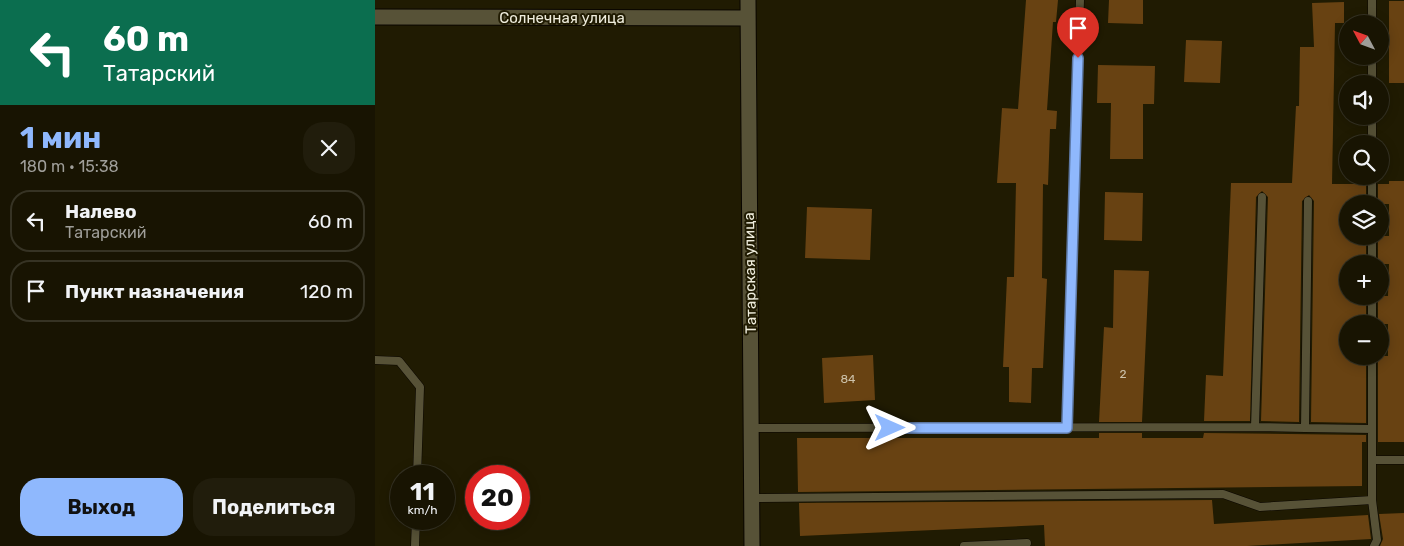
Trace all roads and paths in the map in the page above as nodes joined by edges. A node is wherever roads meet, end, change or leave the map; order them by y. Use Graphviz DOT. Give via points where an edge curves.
graph roads {
  1 [pos="748,0"];
  2 [pos="1080,0"];
  3 [pos="1372,0"];
  4 [pos="1372,15"];
  5 [pos="375,18"];
  6 [pos="748,18"];
  7 [pos="1262,197"];
  8 [pos="1308,201"];
  9 [pos="375,360"];
  10 [pos="1372,365"];
  11 [pos="1255,427"];
  12 [pos="752,428"];
  13 [pos="1067,428"];
  14 [pos="1305,428"];
  15 [pos="1372,429"];
  16 [pos="1372,460"];
  17 [pos="1404,460"];
  18 [pos="417,465"];
  19 [pos="752,498"];
  20 [pos="1372,500"];
  21 [pos="416,530"];
  22 [pos="1027,543"];
  23 [pos="415,546"];
  24 [pos="752,546"];
  25 [pos="964,546"];
  26 [pos="1374,546"];
  1 -- 6 [label="street, Татарская улица"];
  2 -- 13 [label="lane"];
  3 -- 4 [label="lane"];
  5 -- 6 [label="street, Солнечная улица"];
  6 -- 12 [label="street, Татарская улица"];
  7 -- 11 [label="lane"];
  8 -- 14 [label="lane"];
  9 -- 18 [label="lane" via="399,361 420,387"];
  10 -- 15 [label="lane"];
  11 -- 13 [label="lane"];
  11 -- 14 [label="lane"];
  12 -- 13 [label="lane"];
  12 -- 19 [label="street, Татарская улица"];
  14 -- 15 [label="lane"];
  15 -- 16 [label="lane"];
  16 -- 17 [label="lane"];
  16 -- 20 [label="lane"];
  19 -- 20 [label="lane" via="1223,494 1259,508"];
  19 -- 24 [label="street, Татарская улица"];
  20 -- 26 [label="lane" via="1377,540"];
  21 -- 23 [label="lane"];
  22 -- 25 [label="lane"];
}
